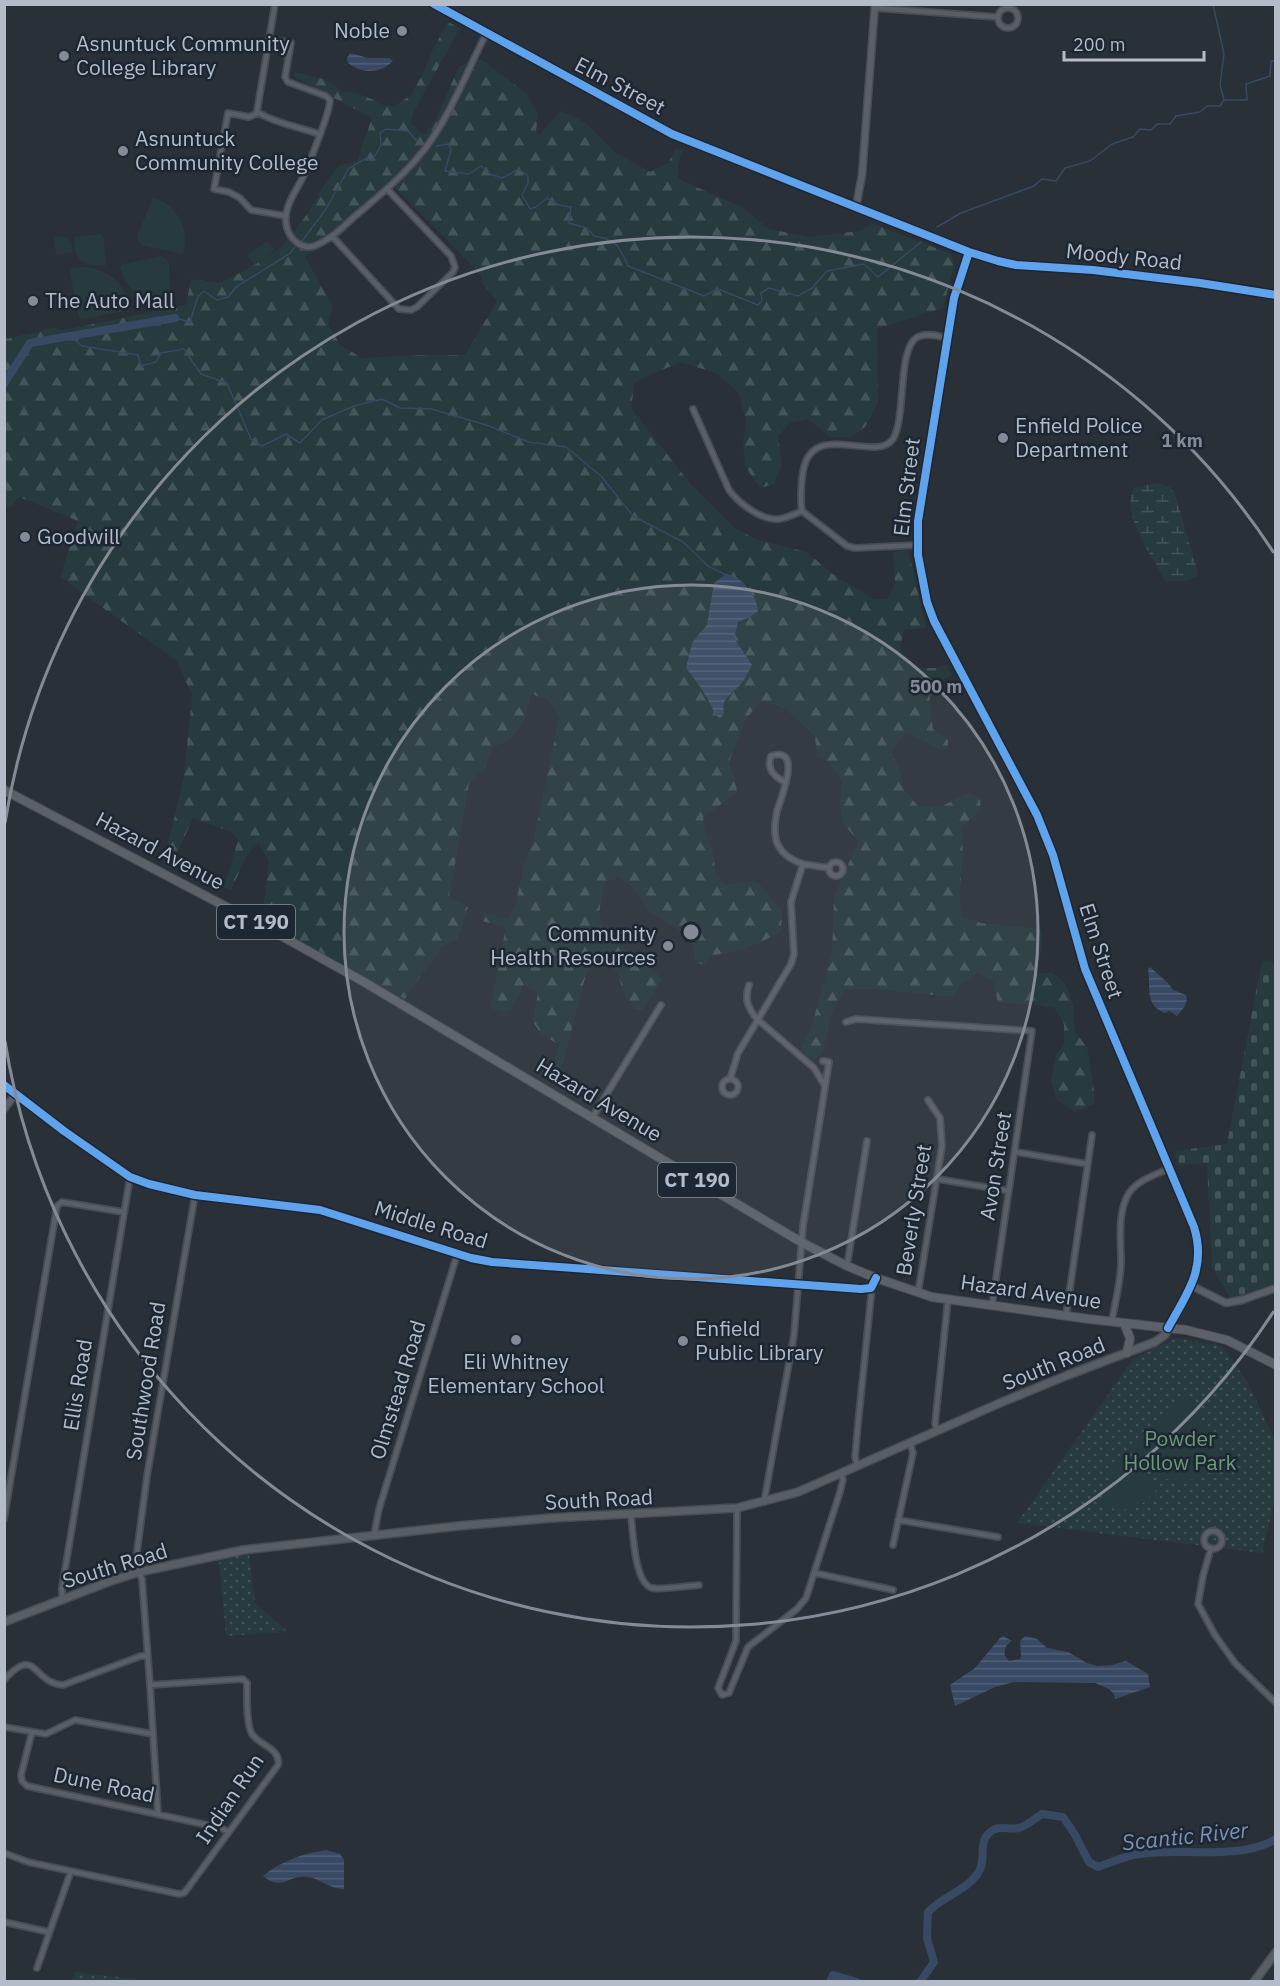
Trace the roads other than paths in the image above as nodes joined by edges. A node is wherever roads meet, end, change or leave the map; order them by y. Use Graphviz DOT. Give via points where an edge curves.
graph roads {
  1 [pos="275,4"];
  2 [pos="434,4"];
  3 [pos="875,6"];
  4 [pos="997,17"];
  5 [pos="486,34"];
  6 [pos="269,39"];
  7 [pos="258,112"];
  8 [pos="319,134"];
  9 [pos="387,189"];
  10 [pos="856,207"];
  11 [pos="286,216"];
  12 [pos="332,236"];
  13 [pos="969,252"];
  14 [pos="1275,295"];
  15 [pos="947,338"];
  16 [pos="693,409"];
  17 [pos="802,511"];
  18 [pos="918,545"];
  19 [pos="786,783"];
  20 [pos="4,790"];
  21 [pos="803,864"];
  22 [pos="829,868"];
  23 [pos="749,985"];
  24 [pos="660,1005"];
  25 [pos="757,1019"];
  26 [pos="846,1022"];
  27 [pos="823,1061"];
  28 [pos="730,1079"];
  29 [pos="4,1085"];
  30 [pos="825,1086"];
  31 [pos="15,1095"];
  32 [pos="928,1100"];
  33 [pos="4,1109"];
  34 [pos="592,1118"];
  35 [pos="1092,1135"];
  36 [pos="867,1141"];
  37 [pos="1016,1152"];
  38 [pos="1087,1164"];
  39 [pos="1168,1169"];
  40 [pos="130,1177"];
  41 [pos="938,1179"];
  42 [pos="1009,1191"];
  43 [pos="195,1195"];
  44 [pos="123,1212"];
  45 [pos="801,1242"];
  46 [pos="457,1255"];
  47 [pos="847,1266"];
  48 [pos="876,1278"];
  49 [pos="799,1284"];
  50 [pos="1192,1286"];
  51 [pos="872,1287"];
  52 [pos="1275,1288"];
  53 [pos="918,1293"];
  54 [pos="948,1299"];
  55 [pos="992,1306"];
  56 [pos="1066,1316"];
  57 [pos="1112,1322"];
  58 [pos="1124,1323"];
  59 [pos="1168,1328"];
  60 [pos="1126,1353"];
  61 [pos="1275,1365"];
  62 [pos="937,1430"];
  63 [pos="910,1442"];
  64 [pos="857,1465"];
  65 [pos="842,1473"];
  66 [pos="764,1502"];
  67 [pos="737,1508"];
  68 [pos="631,1515"];
  69 [pos="4,1519"];
  70 [pos="898,1520"];
  71 [pos="374,1535"];
  72 [pos="998,1537"];
  73 [pos="893,1545"];
  74 [pos="1211,1548"];
  75 [pos="139,1572"];
  76 [pos="815,1573"];
  77 [pos="699,1586"];
  78 [pos="893,1590"];
  79 [pos="62,1600"];
  80 [pos="4,1622"];
  81 [pos="736,1641"];
  82 [pos="748,1647"];
  83 [pos="147,1656"];
  84 [pos="4,1680"];
  85 [pos="150,1685"];
  86 [pos="1275,1703"];
  87 [pos="4,1727"];
  88 [pos="32,1732"];
  89 [pos="153,1734"];
  90 [pos="158,1814"];
  91 [pos="229,1832"];
  92 [pos="4,1853"];
  93 [pos="71,1871"];
  94 [pos="4,1922"];
  95 [pos="49,1932"];
  96 [pos="1275,1952"];
  97 [pos="37,1968"];
  98 [pos="1254,1982"];
  1 -- 6 [label="street"];
  2 -- 5 [label="street, Elm Street"];
  3 -- 4 [label="street"];
  3 -- 10 [label="street"];
  4 -- 4 [label="street" via="1000,25 1008,28 1018,17 1009,8 1001,10"];
  5 -- 9 [label="street" via="440,127 422,153"];
  5 -- 10 [label="street, Elm Street" via="672,134"];
  6 -- 7 [label="street"];
  6 -- 8 [label="street" via="291,43 285,77 288,82 330,100"];
  7 -- 8 [label="street"];
  7 -- 11 [label="street" via="249,117 228,113 214,189 240,198 251,210"];
  8 -- 11 [label="street"];
  9 -- 12 [label="street"];
  9 -- 12 [label="street" via="454,262 453,272 417,307 399,309"];
  10 -- 13 [label="street, Elm Street"];
  11 -- 12 [label="street" via="287,228 300,245 312,247"];
  13 -- 14 [label="street, Moody Road" via="1016,265 1104,271"];
  13 -- 15 [label="street, Elm Street" via="958,281"];
  15 -- 17 [label="street" via="922,335 909,344 896,431 888,443 879,447 832,444 808,457 802,475"];
  15 -- 18 [label="street, Elm Street" via="919,511"];
  16 -- 17 [label="street" via="729,490 738,500 775,520"];
  17 -- 18 [label="street" via="852,547"];
  18 -- 39 [label="street, Elm Street" via="923,585 934,621 1038,815 1085,969"];
  19 -- 19 [label="street" via="787,762 776,754 771,756 770,770"];
  19 -- 21 [label="street" via="777,812 776,840 791,860"];
  20 -- 34 [label="main road, Hazard Avenue / CT 190" via="326,960"];
  21 -- 22 [label="street"];
  21 -- 25 [label="street" via="791,902 794,954"];
  23 -- 25 [label="street" via="748,1006"];
  24 -- 34 [label="street"];
  25 -- 28 [label="street" via="738,1053"];
  25 -- 30 [label="street" via="814,1068"];
  26 -- 37 [label="street, Avon Street" via="856,1019 1032,1031"];
  27 -- 30 [label="street" via="829,1062"];
  29 -- 31 [label="street, Middle Road"];
  30 -- 45 [label="street"];
  31 -- 33 [label="street"];
  31 -- 40 [label="street, Middle Road"];
  32 -- 41 [label="street, Beverly Street" via="941,1124"];
  34 -- 45 [label="main road, Hazard Avenue / CT 190"];
  35 -- 38 [label="street"];
  36 -- 47 [label="street"];
  37 -- 38 [label="street"];
  37 -- 42 [label="street, Avon Street"];
  38 -- 56 [label="street"];
  39 -- 50 [label="street, Elm Street" via="1198,1240 1197,1272"];
  39 -- 57 [label="street" via="1139,1183 1129,1194 1121,1228 1121,1263"];
  40 -- 43 [label="street, Middle Road"];
  40 -- 44 [label="street, Ellis Road"];
  41 -- 42 [label="street"];
  41 -- 53 [label="street, Beverly Street"];
  42 -- 55 [label="street, Avon Street"];
  43 -- 46 [label="street, Middle Road" via="320,1210"];
  43 -- 75 [label="street, Southwood Road" via="141,1516 135,1567"];
  44 -- 69 [label="street" via="62,1202 57,1206"];
  44 -- 79 [label="street, Ellis Road"];
  45 -- 47 [label="main road, Hazard Avenue / CT 190"];
  45 -- 49 [label="street"];
  46 -- 49 [label="street, Middle Road" via="492,1262"];
  46 -- 71 [label="street, Olmstead Road"];
  47 -- 48 [label="main road, Hazard Avenue / CT 190"];
  48 -- 51 [label="street"];
  48 -- 53 [label="main road, Hazard Avenue / CT 190"];
  49 -- 51 [label="street, Middle Road"];
  49 -- 66 [label="street" via="793,1345"];
  50 -- 52 [label="street" via="1226,1303"];
  50 -- 59 [label="street, Elm Street"];
  51 -- 64 [label="street"];
  53 -- 54 [label="main road, Hazard Avenue / CT 190"];
  54 -- 55 [label="main road, Hazard Avenue / CT 190"];
  54 -- 62 [label="street"];
  55 -- 56 [label="main road, Hazard Avenue / CT 190"];
  56 -- 57 [label="main road, Hazard Avenue / CT 190"];
  57 -- 58 [label="main road, Hazard Avenue / CT 190"];
  58 -- 59 [label="main road, Hazard Avenue / CT 190"];
  58 -- 60 [label="main road" via="1130,1338"];
  59 -- 60 [label="main road, South Road" via="1155,1342"];
  59 -- 61 [label="main road, Hazard Avenue / CT 190" via="1227,1340"];
  60 -- 62 [label="main road, South Road"];
  62 -- 63 [label="main road, South Road"];
  63 -- 64 [label="main road, South Road"];
  63 -- 70 [label="street" via="913,1453"];
  64 -- 65 [label="main road, South Road"];
  65 -- 66 [label="main road, South Road"];
  65 -- 76 [label="street"];
  66 -- 67 [label="main road, South Road"];
  67 -- 68 [label="main road, South Road"];
  67 -- 81 [label="street"];
  68 -- 71 [label="main road, South Road"];
  68 -- 77 [label="street" via="636,1559 644,1582 652,1588"];
  70 -- 72 [label="street"];
  70 -- 73 [label="street"];
  71 -- 75 [label="main road, South Road" via="243,1550"];
  74 -- 86 [label="street" via="1198,1604 1234,1663"];
  75 -- 79 [label="main road, South Road"];
  75 -- 83 [label="street"];
  76 -- 78 [label="street"];
  76 -- 82 [label="street" via="806,1598 797,1609"];
  79 -- 80 [label="main road, South Road"];
  81 -- 82 [label="street"];
  81 -- 82 [label="street" via="718,1688 722,1695 729,1693"];
  83 -- 84 [label="street" via="63,1685 49,1681 26,1664 15,1668"];
  83 -- 85 [label="street"];
  85 -- 89 [label="street"];
  85 -- 91 [label="street, Indian Run" via="238,1678 247,1683 252,1734 279,1759"];
  87 -- 88 [label="street"];
  88 -- 89 [label="street" via="46,1734 75,1720"];
  88 -- 90 [label="street, Dune Road" via="21,1775 27,1786"];
  89 -- 90 [label="street"];
  90 -- 91 [label="street, Dune Road"];
  91 -- 93 [label="street, Indian Run" via="184,1893"];
  92 -- 93 [label="street, Indian Run"];
  93 -- 95 [label="street"];
  94 -- 95 [label="street"];
  95 -- 97 [label="street"];
  96 -- 98 [label="main road"];
}
